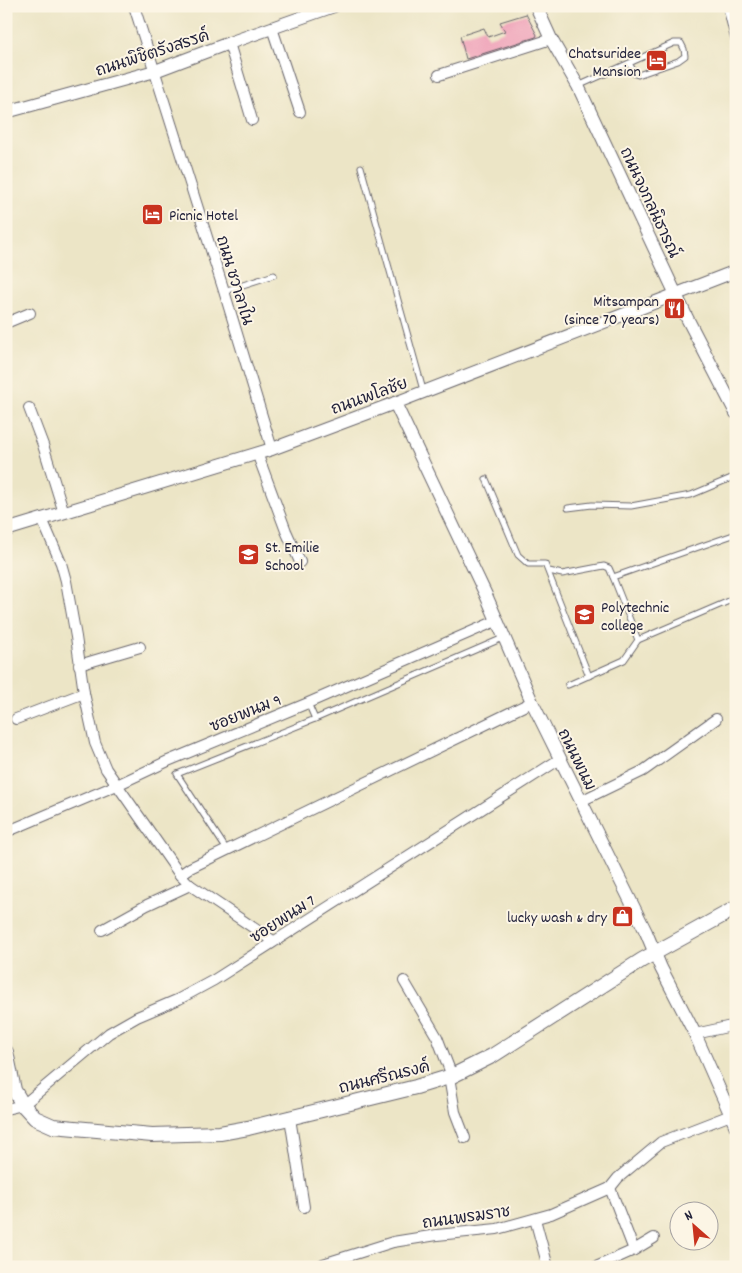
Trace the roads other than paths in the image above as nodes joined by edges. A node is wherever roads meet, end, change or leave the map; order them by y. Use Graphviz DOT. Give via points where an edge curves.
graph roads {
  1 [pos="134,6"];
  2 [pos="334,6"];
  3 [pos="536,6"];
  4 [pos="728,6"];
  5 [pos="272,28"];
  6 [pos="551,38"];
  7 [pos="736,38"];
  8 [pos="229,43"];
  9 [pos="629,63"];
  10 [pos="155,71"];
  11 [pos="438,75"];
  12 [pos="578,86"];
  13 [pos="6,112"];
  14 [pos="300,112"];
  15 [pos="252,120"];
  16 [pos="362,167"];
  17 [pos="736,271"];
  18 [pos="274,274"];
  19 [pos="224,291"];
  20 [pos="676,293"];
  21 [pos="30,314"];
  22 [pos="6,323"];
  23 [pos="423,392"];
  24 [pos="395,403"];
  25 [pos="29,408"];
  26 [pos="736,413"];
  27 [pos="272,448"];
  28 [pos="257,453"];
  29 [pos="736,476"];
  30 [pos="486,479"];
  31 [pos="568,508"];
  32 [pos="64,513"];
  33 [pos="42,519"];
  34 [pos="6,530"];
  35 [pos="736,534"];
  36 [pos="300,562"];
  37 [pos="549,571"];
  38 [pos="613,577"];
  39 [pos="736,598"];
  40 [pos="496,621"];
  41 [pos="504,638"];
  42 [pos="638,640"];
  43 [pos="140,647"];
  44 [pos="79,665"];
  45 [pos="589,676"];
  46 [pos="568,685"];
  47 [pos="84,693"];
  48 [pos="532,702"];
  49 [pos="308,703"];
  50 [pos="16,719"];
  51 [pos="315,719"];
  52 [pos="716,719"];
  53 [pos="560,759"];
  54 [pos="117,784"];
  55 [pos="581,801"];
  56 [pos="6,832"];
  57 [pos="228,851"];
  58 [pos="180,875"];
  59 [pos="190,885"];
  60 [pos="736,908"];
  61 [pos="102,930"];
  62 [pos="273,941"];
  63 [pos="654,952"];
  64 [pos="404,980"];
  65 [pos="736,1025"];
  66 [pos="695,1034"];
  67 [pos="6,1052"];
  68 [pos="450,1077"];
  69 [pos="23,1105"];
  70 [pos="6,1109"];
  71 [pos="732,1114"];
  72 [pos="290,1118"];
  73 [pos="736,1127"];
  74 [pos="465,1138"];
  75 [pos="610,1188"];
  76 [pos="304,1207"];
  77 [pos="535,1219"];
  78 [pos="654,1238"];
  79 [pos="634,1250"];
  80 [pos="323,1264"];
  81 [pos="548,1267"];
  82 [pos="596,1267"];
  1 -- 10 [label="street, ถนน ชวาลาใน"];
  2 -- 5 [label="street, ถนนพิชิตรังสรรค์"];
  3 -- 6 [label="street, ถนนจงกลนิธารณ์"];
  4 -- 7 [label="street"];
  5 -- 8 [label="street, ถนนพิชิตรังสรรค์"];
  5 -- 14 [label="street"];
  6 -- 11 [label="street"];
  6 -- 12 [label="street, ถนนจงกลนิธารณ์"];
  8 -- 10 [label="street, ถนนพิชิตรังสรรค์"];
  8 -- 15 [label="street"];
  9 -- 9 [label="lane" via="678,42 686,53 678,61 638,75"];
  9 -- 12 [label="lane"];
  10 -- 13 [label="street, ถนนพิชิตรังสรรค์"];
  10 -- 19 [label="street, ถนน ชวาลาใน"];
  12 -- 20 [label="street, ถนนจงกลนิธารณ์"];
  16 -- 23 [label="lane"];
  17 -- 20 [label="street, ถนนพโลชัย"];
  18 -- 19 [label="lane"];
  19 -- 27 [label="street, ถนน ชวาลาใน"];
  20 -- 23 [label="street, ถนนพโลชัย"];
  20 -- 26 [label="street, ถนนจงกลนิธารณ์"];
  21 -- 22 [label="street"];
  23 -- 24 [label="street, ถนนพโลชัย"];
  24 -- 27 [label="street, ถนนพโลชัย"];
  24 -- 40 [label="street, ถนนพนม"];
  25 -- 32 [label="street"];
  27 -- 28 [label="street, ถนนพโลชัย"];
  28 -- 32 [label="street, ถนนพโลชัย"];
  28 -- 36 [label="street"];
  29 -- 31 [label="lane" via="691,495 631,506"];
  30 -- 37 [label="lane" via="518,556 528,564 546,564"];
  32 -- 33 [label="street, ถนนพโลชัย"];
  33 -- 34 [label="street, ถนนพโลชัย"];
  33 -- 44 [label="street" via="66,581"];
  35 -- 38 [label="lane"];
  37 -- 38 [label="lane" via="562,574 604,566 609,568"];
  37 -- 45 [label="lane"];
  38 -- 42 [label="lane"];
  39 -- 42 [label="lane"];
  40 -- 41 [label="street, ถนนพนม"];
  40 -- 49 [label="street, ซอยพนม 9"];
  41 -- 48 [label="street, ถนนพนม"];
  41 -- 51 [label="lane"];
  42 -- 45 [label="lane" via="624,660"];
  43 -- 44 [label="street"];
  44 -- 47 [label="street"];
  45 -- 46 [label="lane"];
  47 -- 50 [label="street"];
  47 -- 54 [label="street" via="95,743 106,769"];
  48 -- 53 [label="street, ถนนพนม"];
  48 -- 57 [label="street"];
  49 -- 51 [label="lane"];
  49 -- 54 [label="street, ซอยพนม 9"];
  51 -- 57 [label="lane" via="177,774"];
  52 -- 55 [label="street" via="643,771"];
  53 -- 55 [label="street, ถนนพนม"];
  53 -- 62 [label="street, ซอยพนม 7"];
  54 -- 56 [label="street, ซอยพนม 9"];
  54 -- 58 [label="street"];
  55 -- 63 [label="street, ถนนพนม"];
  57 -- 58 [label="street"];
  58 -- 59 [label="street"];
  59 -- 61 [label="street"];
  59 -- 62 [label="street"];
  60 -- 63 [label="main road, ถนนศรีณรงค์"];
  62 -- 69 [label="street, ซอยพนม 7" via="214,980 109,1033"];
  63 -- 66 [label="street, ถนนพนม"];
  63 -- 68 [label="main road, ถนนศรีณรงค์" via="492,1056"];
  64 -- 68 [label="street" via="437,1037"];
  65 -- 66 [label="street"];
  66 -- 71 [label="street, ถนนพนม"];
  67 -- 69 [label="main road" via="14,1090"];
  68 -- 72 [label="main road, ถนนศรีณรงค์"];
  68 -- 74 [label="street" via="455,1112"];
  69 -- 70 [label="street"];
  69 -- 72 [label="main road, ถนนศรีณรงค์" via="35,1118 53,1126 152,1135 220,1133"];
  71 -- 73 [label="street, ถนนพนม"];
  71 -- 75 [label="street, ถนนพรมราช" via="661,1142"];
  72 -- 76 [label="street"];
  75 -- 77 [label="street, ถนนพรมราช"];
  75 -- 79 [label="street"];
  77 -- 80 [label="street, ถนนพรมราช" via="497,1229 393,1242"];
  77 -- 81 [label="street"];
  78 -- 79 [label="street"];
  79 -- 82 [label="street"];
}
